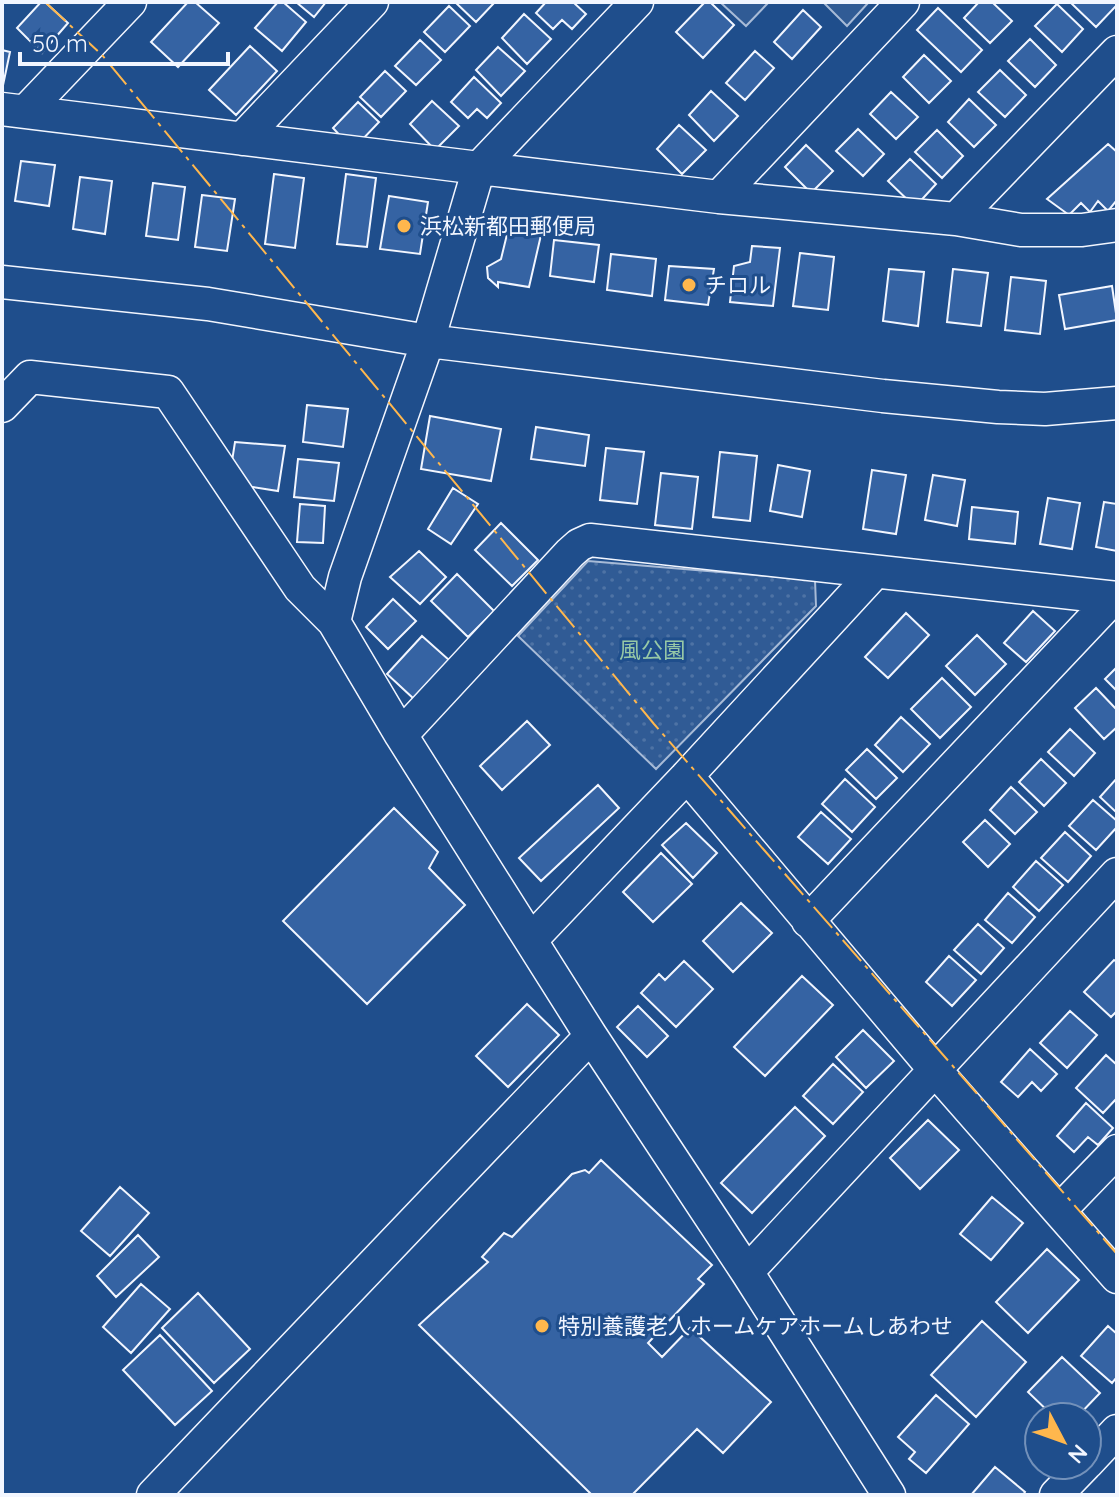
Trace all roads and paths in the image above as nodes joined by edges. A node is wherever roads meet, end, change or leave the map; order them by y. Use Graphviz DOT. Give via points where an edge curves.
graph roads {
  1 [pos="130,2"];
  2 [pos="372,2"];
  3 [pos="637,2"];
  4 [pos="903,2"];
  5 [pos="1117,52"];
  6 [pos="14,110"];
  7 [pos="242,139"];
  8 [pos="479,168"];
  9 [pos="719,197"];
  10 [pos="956,219"];
  11 [pos="1117,225"];
  12 [pos="2,282"];
  13 [pos="428,341"];
  14 [pos="1117,403"];
  15 [pos="2,406"];
  16 [pos="875,572"];
  17 [pos="1115,598"];
  18 [pos="334,622"];
  19 [pos="401,735"];
  20 [pos="687,776"];
  21 [pos="1117,874"];
  22 [pos="808,921"];
  23 [pos="531,940"];
  24 [pos="591,1036"];
  25 [pos="935,1070"];
  26 [pos="1117,1151"];
  27 [pos="1059,1211"];
  28 [pos="747,1272"];
  29 [pos="1117,1277"];
  30 [pos="1117,1431"];
  31 [pos="1103,1446"];
  32 [pos="153,1495"];
  33 [pos="889,1495"];
  1 -- 6 [label="street"];
  2 -- 7 [label="street"];
  3 -- 8 [label="street"];
  4 -- 9 [label="street"];
  5 -- 10 [label="street"];
  6 -- 7 [label="street"];
  7 -- 8 [label="street"];
  8 -- 9 [label="street"];
  8 -- 13 [label="street"];
  9 -- 10 [label="street"];
  10 -- 11 [label="street" via="1021,230"];
  12 -- 13 [label="street" via="208,304"];
  13 -- 14 [label="street" via="998,407"];
  13 -- 18 [label="street"];
  15 -- 18 [label="street" via="30,377 168,392 300,588"];
  16 -- 17 [label="street"];
  16 -- 19 [label="street" via="590,540 570,553"];
  16 -- 20 [label="street"];
  17 -- 22 [label="street"];
  18 -- 19 [label="street"];
  19 -- 23 [label="street"];
  20 -- 22 [label="street"];
  20 -- 23 [label="street"];
  21 -- 25 [label="street"];
  22 -- 25 [label="street"];
  23 -- 24 [label="street"];
  24 -- 28 [label="street"];
  24 -- 32 [label="street"];
  25 -- 27 [label="street"];
  25 -- 28 [label="street"];
  26 -- 27 [label="street"];
  27 -- 29 [label="street"];
  28 -- 33 [label="street"];
  30 -- 31 [label="street"];
}
